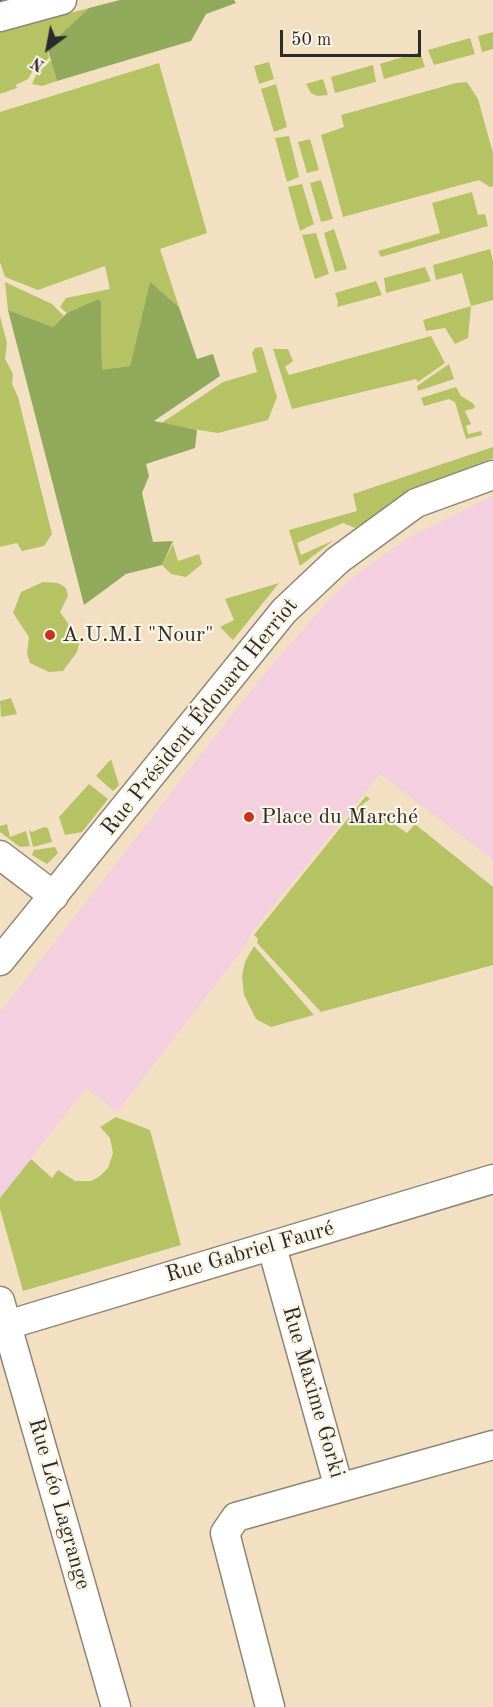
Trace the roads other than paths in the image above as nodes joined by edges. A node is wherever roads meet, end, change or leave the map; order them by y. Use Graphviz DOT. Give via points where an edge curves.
graph roads {
  1 [pos="62,0"];
  2 [pos="0,17"];
  3 [pos="493,475"];
  4 [pos="0,855"];
  5 [pos="54,896"];
  6 [pos="0,961"];
  7 [pos="493,1179"];
  8 [pos="272,1247"];
  9 [pos="3,1313"];
  10 [pos="493,1445"];
  11 [pos="339,1488"];
  12 [pos="116,1707"];
  13 [pos="270,1707"];
  1 -- 2 [label="street"];
  3 -- 5 [label="street, Rue Président Édouard Herriot" via="416,503 338,560 284,611"];
  4 -- 5 [label="street"];
  5 -- 6 [label="street, Rue Président Édouard Herriot"];
  7 -- 8 [label="street, Rue Gabriel Fauré"];
  8 -- 9 [label="street, Rue Gabriel Fauré"];
  8 -- 11 [label="street, Rue Maxime Gorki"];
  9 -- 12 [label="street, Rue Léo Lagrange"];
  10 -- 11 [label="street, Rue Maxime Gorki"];
  11 -- 13 [label="street" via="236,1516 225,1533"];
}
